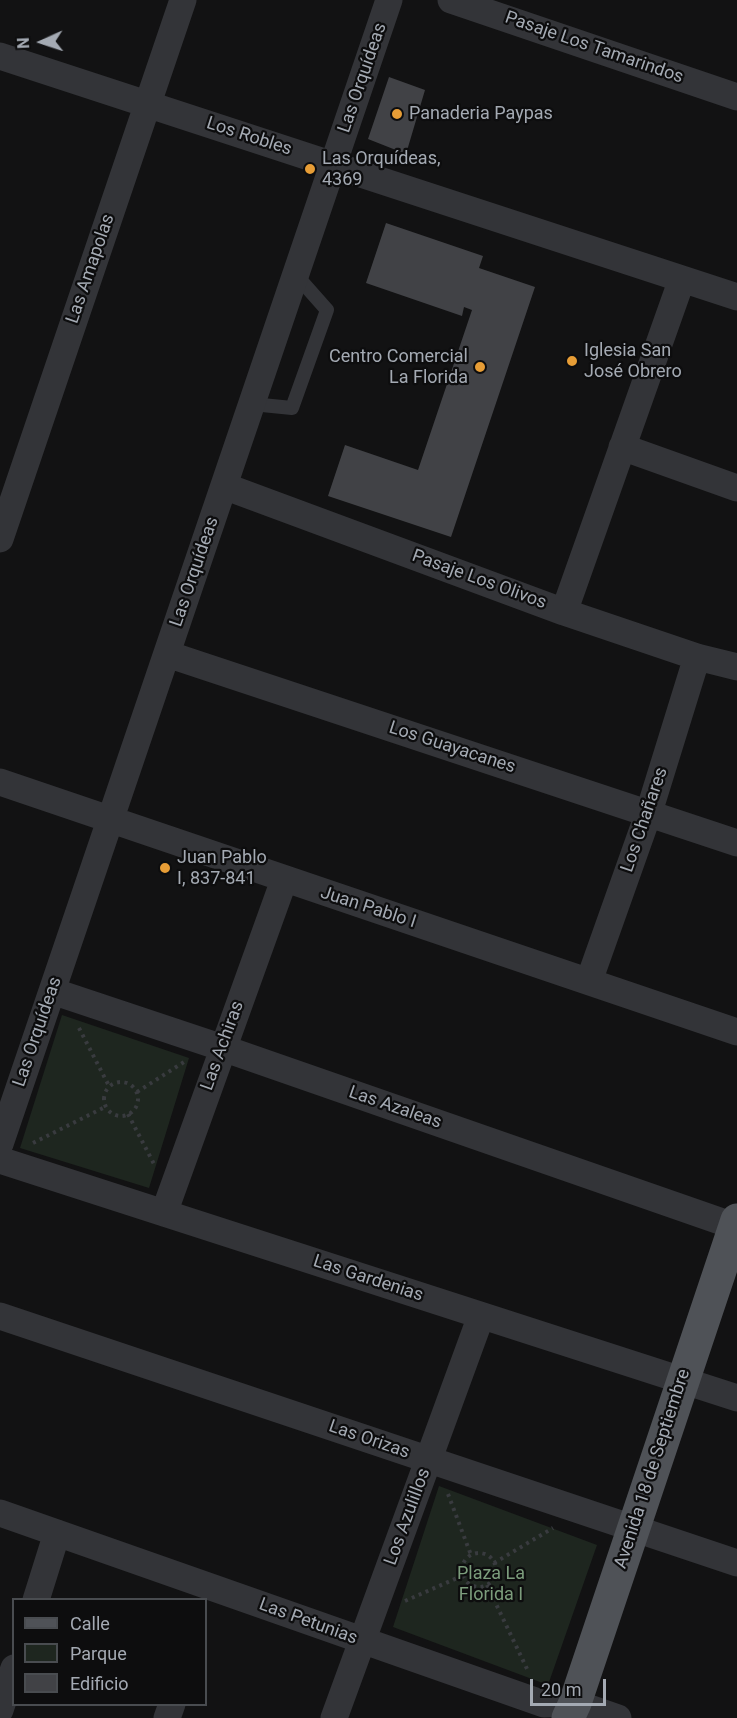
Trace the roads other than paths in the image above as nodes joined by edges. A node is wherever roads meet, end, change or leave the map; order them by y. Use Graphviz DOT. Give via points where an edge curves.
graph roads {
  1 [pos="183,0"];
  2 [pos="390,0"];
  3 [pos="451,0"];
  4 [pos="0,56"];
  5 [pos="737,97"];
  6 [pos="148,104"];
  7 [pos="333,165"];
  8 [pos="296,275"];
  9 [pos="682,279"];
  10 [pos="737,297"];
  11 [pos="252,404"];
  12 [pos="622,447"];
  13 [pos="224,486"];
  14 [pos="737,488"];
  15 [pos="0,539"];
  16 [pos="564,612"];
  17 [pos="167,654"];
  18 [pos="697,657"];
  19 [pos="737,667"];
  20 [pos="0,782"];
  21 [pos="649,812"];
  22 [pos="110,819"];
  23 [pos="737,843"];
  24 [pos="284,880"];
  25 [pos="589,981"];
  26 [pos="56,992"];
  27 [pos="737,1032"];
  28 [pos="217,1046"];
  29 [pos="0,1144"];
  30 [pos="0,1160"];
  31 [pos="167,1204"];
  32 [pos="736,1225"];
  33 [pos="0,1316"];
  34 [pos="481,1316"];
  35 [pos="683,1380"];
  36 [pos="737,1398"];
  37 [pos="432,1461"];
  38 [pos="0,1513"];
  39 [pos="634,1528"];
  40 [pos="57,1533"];
  41 [pos="737,1563"];
  42 [pos="36,1598"];
  43 [pos="209,1598"];
  44 [pos="367,1629"];
  45 [pos="12,1674"];
  46 [pos="562,1708"];
  47 [pos="0,1710"];
  48 [pos="334,1718"];
  49 [pos="618,1718"];
  1 -- 6 [label="street, Las Amapolas"];
  2 -- 7 [label="street, Las Orquídeas"];
  3 -- 5 [label="street, Pasaje Los Tamarindos"];
  4 -- 6 [label="street, Los Robles"];
  6 -- 7 [label="street, Los Robles"];
  6 -- 15 [label="street, Las Amapolas"];
  7 -- 8 [label="street, Las Orquídeas"];
  7 -- 9 [label="street, Los Robles"];
  8 -- 11 [label="street, Las Orquídeas"];
  8 -- 11 [label="lane" via="327,310 292,408"];
  9 -- 10 [label="street, Los Robles"];
  9 -- 12 [label="street"];
  11 -- 13 [label="street, Las Orquídeas"];
  12 -- 14 [label="street"];
  12 -- 16 [label="street"];
  13 -- 16 [label="street, Pasaje Los Olivos"];
  13 -- 17 [label="street, Las Orquídeas"];
  16 -- 18 [label="street, Pasaje Los Olivos"];
  17 -- 21 [label="street, Los Guayacanes"];
  17 -- 22 [label="street, Las Orquídeas"];
  18 -- 19 [label="street, Pasaje Los Olivos"];
  18 -- 21 [label="street, Los Chañares"];
  20 -- 22 [label="street, Juan Pablo I"];
  21 -- 23 [label="street, Los Guayacanes"];
  21 -- 25 [label="street, Los Chañares"];
  22 -- 24 [label="street, Juan Pablo I"];
  22 -- 26 [label="street, Las Orquídeas"];
  24 -- 25 [label="street, Juan Pablo I"];
  24 -- 28 [label="street, Las Achiras"];
  25 -- 27 [label="street, Juan Pablo I"];
  26 -- 28 [label="street, Las Azaleas"];
  26 -- 29 [label="street, Las Orquídeas"];
  28 -- 31 [label="street, Las Achiras"];
  28 -- 32 [label="street, Las Azaleas"];
  30 -- 31 [label="street, Las Gardenias"];
  31 -- 34 [label="street, Las Gardenias"];
  32 -- 35 [label="main road, Avenida 18 de Septiembre"];
  33 -- 37 [label="street, Las Orizas"];
  34 -- 35 [label="street, Las Gardenias"];
  34 -- 37 [label="street, Los Azulillos"];
  35 -- 36 [label="street, Las Gardenias"];
  35 -- 39 [label="main road, Avenida 18 de Septiembre"];
  37 -- 39 [label="street, Las Orizas"];
  37 -- 44 [label="street, Los Azulillos"];
  38 -- 40 [label="street, Las Petunias"];
  39 -- 41 [label="street, Las Orizas"];
  39 -- 46 [label="main road, Avenida 18 de Septiembre"];
  40 -- 42 [label="street"];
  40 -- 43 [label="street, Las Petunias"];
  43 -- 44 [label="street, Las Petunias"];
  44 -- 46 [label="street, Las Petunias"];
  44 -- 48 [label="street, Los Azulillos"];
  45 -- 47 [label="street"];
  46 -- 49 [label="street, Las Petunias"];
}
